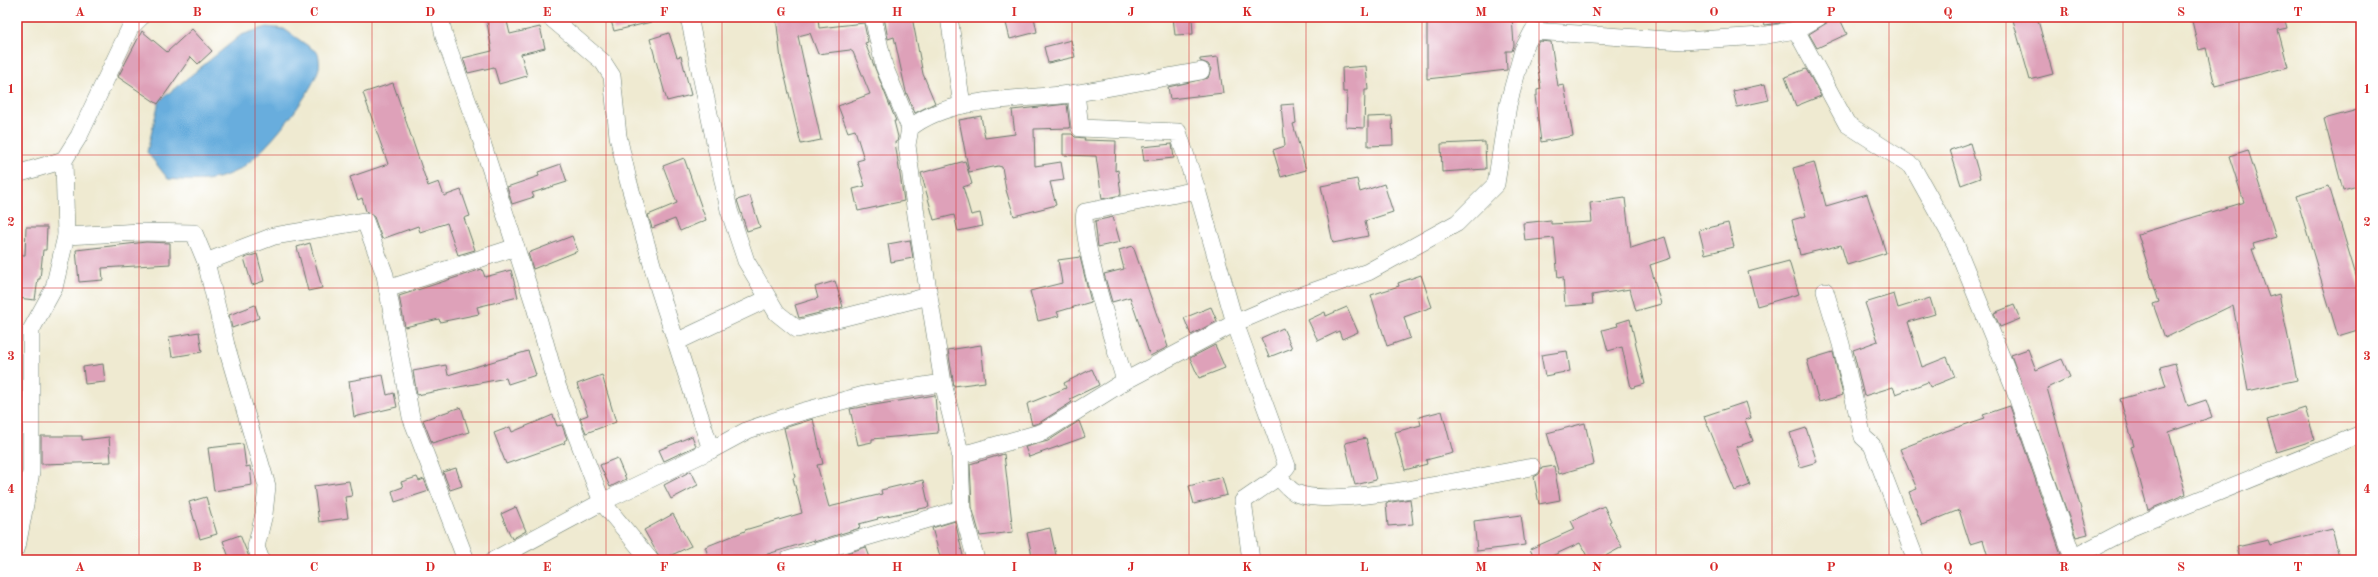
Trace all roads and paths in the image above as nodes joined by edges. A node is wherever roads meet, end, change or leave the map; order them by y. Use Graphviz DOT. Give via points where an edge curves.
graph roads {
  1 [pos="141,17"];
  2 [pos="440,17"];
  3 [pos="550,17"];
  4 [pos="689,17"];
  5 [pos="873,17"];
  6 [pos="949,17"];
  7 [pos="1819,17"];
  8 [pos="1531,24"];
  9 [pos="1796,30"];
  10 [pos="1201,71"];
  11 [pos="1076,93"];
  12 [pos="962,105"];
  13 [pos="910,128"];
  14 [pos="64,160"];
  15 [pos="17,174"];
  16 [pos="1197,190"];
  17 [pos="66,236"];
  18 [pos="516,247"];
  19 [pos="206,262"];
  20 [pos="387,289"];
  21 [pos="1825,290"];
  22 [pos="929,296"];
  23 [pos="767,299"];
  24 [pos="1235,323"];
  25 [pos="676,342"];
  26 [pos="1125,381"];
  27 [pos="943,383"];
  28 [pos="2361,434"];
  29 [pos="712,450"];
  30 [pos="960,452"];
  31 [pos="1532,467"];
  32 [pos="1278,477"];
  33 [pos="602,502"];
  34 [pos="962,509"];
  35 [pos="17,547"];
  36 [pos="2071,559"];
  37 [pos="261,560"];
  38 [pos="466,560"];
  39 [pos="494,560"];
  40 [pos="650,560"];
  41 [pos="788,560"];
  42 [pos="976,560"];
  43 [pos="1251,560"];
  44 [pos="1916,560"];
  1 -- 14 [label="street" via="130,28 80,136"];
  2 -- 18 [label="street" via="444,36"];
  3 -- 25 [label="street" via="603,62 612,76 618,136 628,180"];
  4 -- 23 [label="street" via="730,210 746,261"];
  5 -- 13 [label="street" via="884,66"];
  6 -- 12 [label="street"];
  7 -- 9 [label="street"];
  8 -- 9 [label="street" via="1683,41 1761,36"];
  8 -- 24 [label="street" via="1508,105 1496,184 1457,223 1368,272 1286,301"];
  9 -- 36 [label="street" via="1847,124 1912,166 1955,243 2014,388"];
  10 -- 11 [label="street"];
  11 -- 12 [label="street"];
  11 -- 16 [label="street" via="1080,128 1178,132"];
  12 -- 13 [label="street" via="919,121"];
  13 -- 22 [label="street" via="908,145"];
  14 -- 15 [label="street"];
  14 -- 17 [label="street"];
  16 -- 24 [label="street"];
  16 -- 26 [label="street" via="1085,212 1083,218 1089,251"];
  17 -- 19 [label="street" via="141,232 194,233"];
  17 -- 35 [label="street" via="54,288 31,330 31,472"];
  18 -- 20 [label="street"];
  18 -- 33 [label="street" via="557,385"];
  19 -- 20 [label="street" via="274,236 365,221 385,275"];
  19 -- 37 [label="street" via="226,345 266,486 264,514 256,547"];
  20 -- 38 [label="street" via="411,417"];
  21 -- 44 [label="street" via="1841,344 1863,438 1872,444"];
  22 -- 23 [label="street" via="797,329 777,313"];
  22 -- 27 [label="street"];
  23 -- 25 [label="street"];
  24 -- 26 [label="street"];
  24 -- 32 [label="street" via="1287,466"];
  25 -- 29 [label="street"];
  26 -- 30 [label="street" via="1043,432 969,453"];
  27 -- 29 [label="street" via="864,395 801,412 748,430"];
  27 -- 30 [label="street"];
  28 -- 36 [label="street" via="2130,528"];
  29 -- 33 [label="street"];
  30 -- 34 [label="street"];
  31 -- 32 [label="street" via="1359,496 1315,497 1295,493"];
  32 -- 43 [label="street" via="1243,501"];
  33 -- 39 [label="street"];
  33 -- 40 [label="street"];
  34 -- 41 [label="street"];
  34 -- 42 [label="street"];
}
